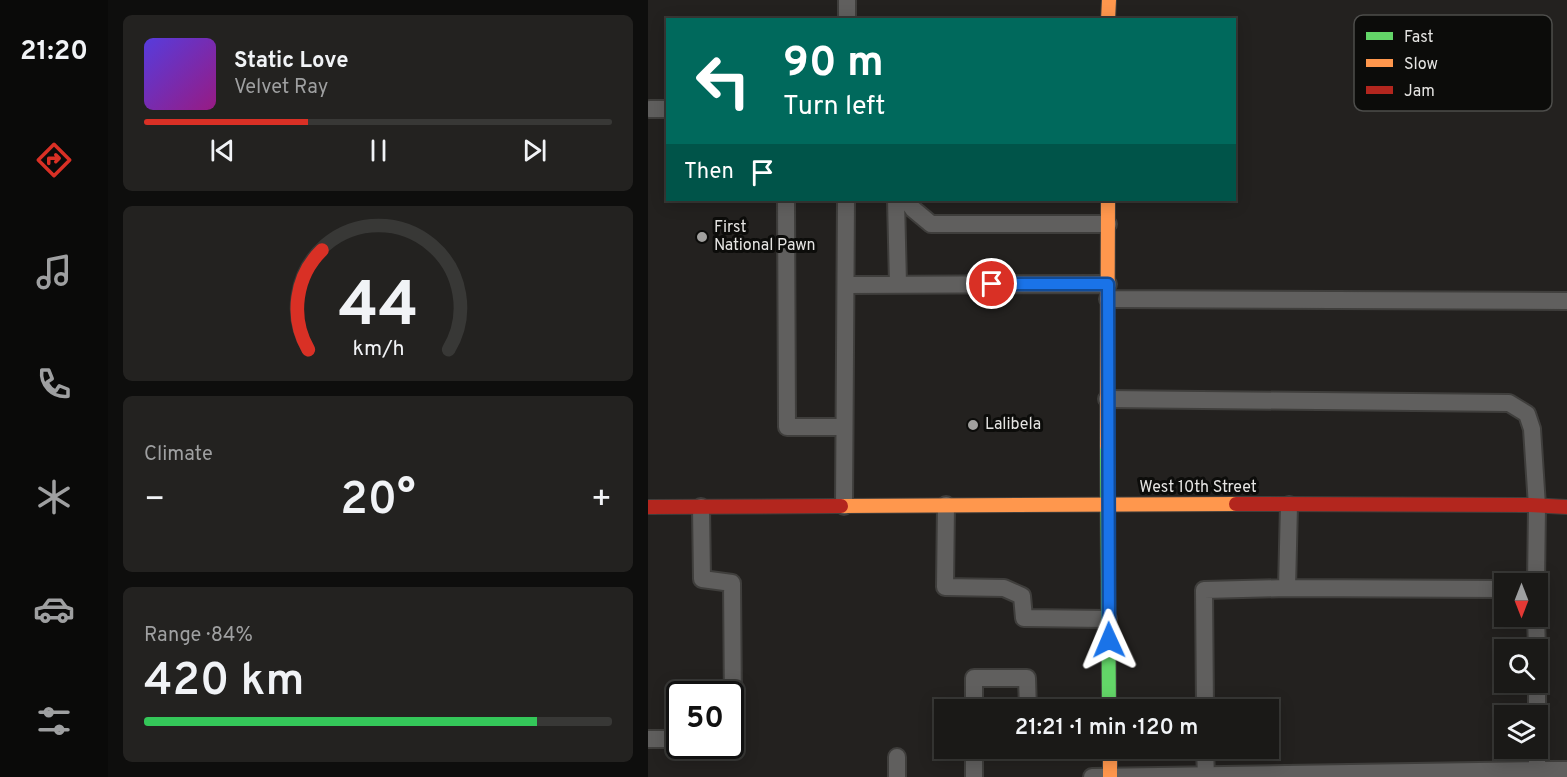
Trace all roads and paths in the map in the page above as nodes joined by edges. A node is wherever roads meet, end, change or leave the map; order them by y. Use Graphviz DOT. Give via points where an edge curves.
graph roads {
  1 [pos="847,0"];
  2 [pos="1108,0"];
  3 [pos="847,18"];
  4 [pos="1108,18"];
  5 [pos="786,201"];
  6 [pos="846,201"];
  7 [pos="896,201"];
  8 [pos="908,201"];
  9 [pos="1108,201"];
  10 [pos="1108,224"];
  11 [pos="846,285"];
  12 [pos="898,285"];
  13 [pos="1108,292"];
  14 [pos="1567,301"];
  15 [pos="1107,399"];
  16 [pos="844,427"];
  17 [pos="1107,504"];
  18 [pos="946,505"];
  19 [pos="1289,505"];
  20 [pos="844,506"];
  21 [pos="1537,506"];
  22 [pos="648,507"];
  23 [pos="701,507"];
  24 [pos="1567,507"];
  25 [pos="1536,573"];
  26 [pos="1287,588"];
  27 [pos="1494,589"];
  28 [pos="1108,619"];
  29 [pos="732,681"];
  30 [pos="974,699"];
  31 [pos="1028,699"];
  32 [pos="1109,699"];
  33 [pos="1205,699"];
  34 [pos="648,739"];
  35 [pos="666,739"];
  36 [pos="897,757"];
  37 [pos="974,759"];
  38 [pos="1110,759"];
  39 [pos="1205,759"];
  40 [pos="1537,759"];
  41 [pos="1537,770"];
  42 [pos="1567,770"];
  43 [pos="1110,776"];
  44 [pos="1206,776"];
  45 [pos="897,777"];
  46 [pos="974,777"];
  47 [pos="1092,777"];
  1 -- 3 [label="lane"];
  2 -- 4 [label="street"];
  5 -- 16 [label="lane" via="787,427"];
  6 -- 11 [label="lane"];
  7 -- 12 [label="lane"];
  8 -- 10 [label="lane" via="931,224"];
  9 -- 10 [label="street"];
  10 -- 13 [label="street"];
  11 -- 12 [label="lane"];
  11 -- 16 [label="lane"];
  12 -- 13 [label="lane"];
  13 -- 14 [label="lane"];
  13 -- 15 [label="street"];
  15 -- 17 [label="street"];
  15 -- 21 [label="lane" via="1509,403 1527,414 1532,429"];
  16 -- 20 [label="lane"];
  17 -- 18 [label="street, West 10th Street"];
  17 -- 19 [label="street, West 10th Street"];
  17 -- 28 [label="street"];
  18 -- 20 [label="street, West 10th Street"];
  18 -- 28 [label="lane" via="945,587 1004,588 1022,596 1023,618"];
  19 -- 21 [label="street, West 10th Street"];
  19 -- 26 [label="lane"];
  20 -- 23 [label="street, West 10th Street"];
  21 -- 24 [label="street, West 10th Street"];
  21 -- 25 [label="lane"];
  22 -- 23 [label="street, West 10th Street"];
  23 -- 29 [label="lane" via="702,579 732,583"];
  26 -- 27 [label="lane"];
  26 -- 33 [label="lane" via="1204,590"];
  28 -- 32 [label="street"];
  30 -- 31 [label="lane" via="974,678 1027,678"];
  34 -- 35 [label="lane"];
  36 -- 45 [label="lane"];
  37 -- 46 [label="lane"];
  38 -- 43 [label="street"];
  39 -- 44 [label="lane"];
  40 -- 41 [label="lane"];
  41 -- 42 [label="lane"];
  41 -- 44 [label="lane"];
  43 -- 44 [label="lane"];
  43 -- 47 [label="lane"];
}
